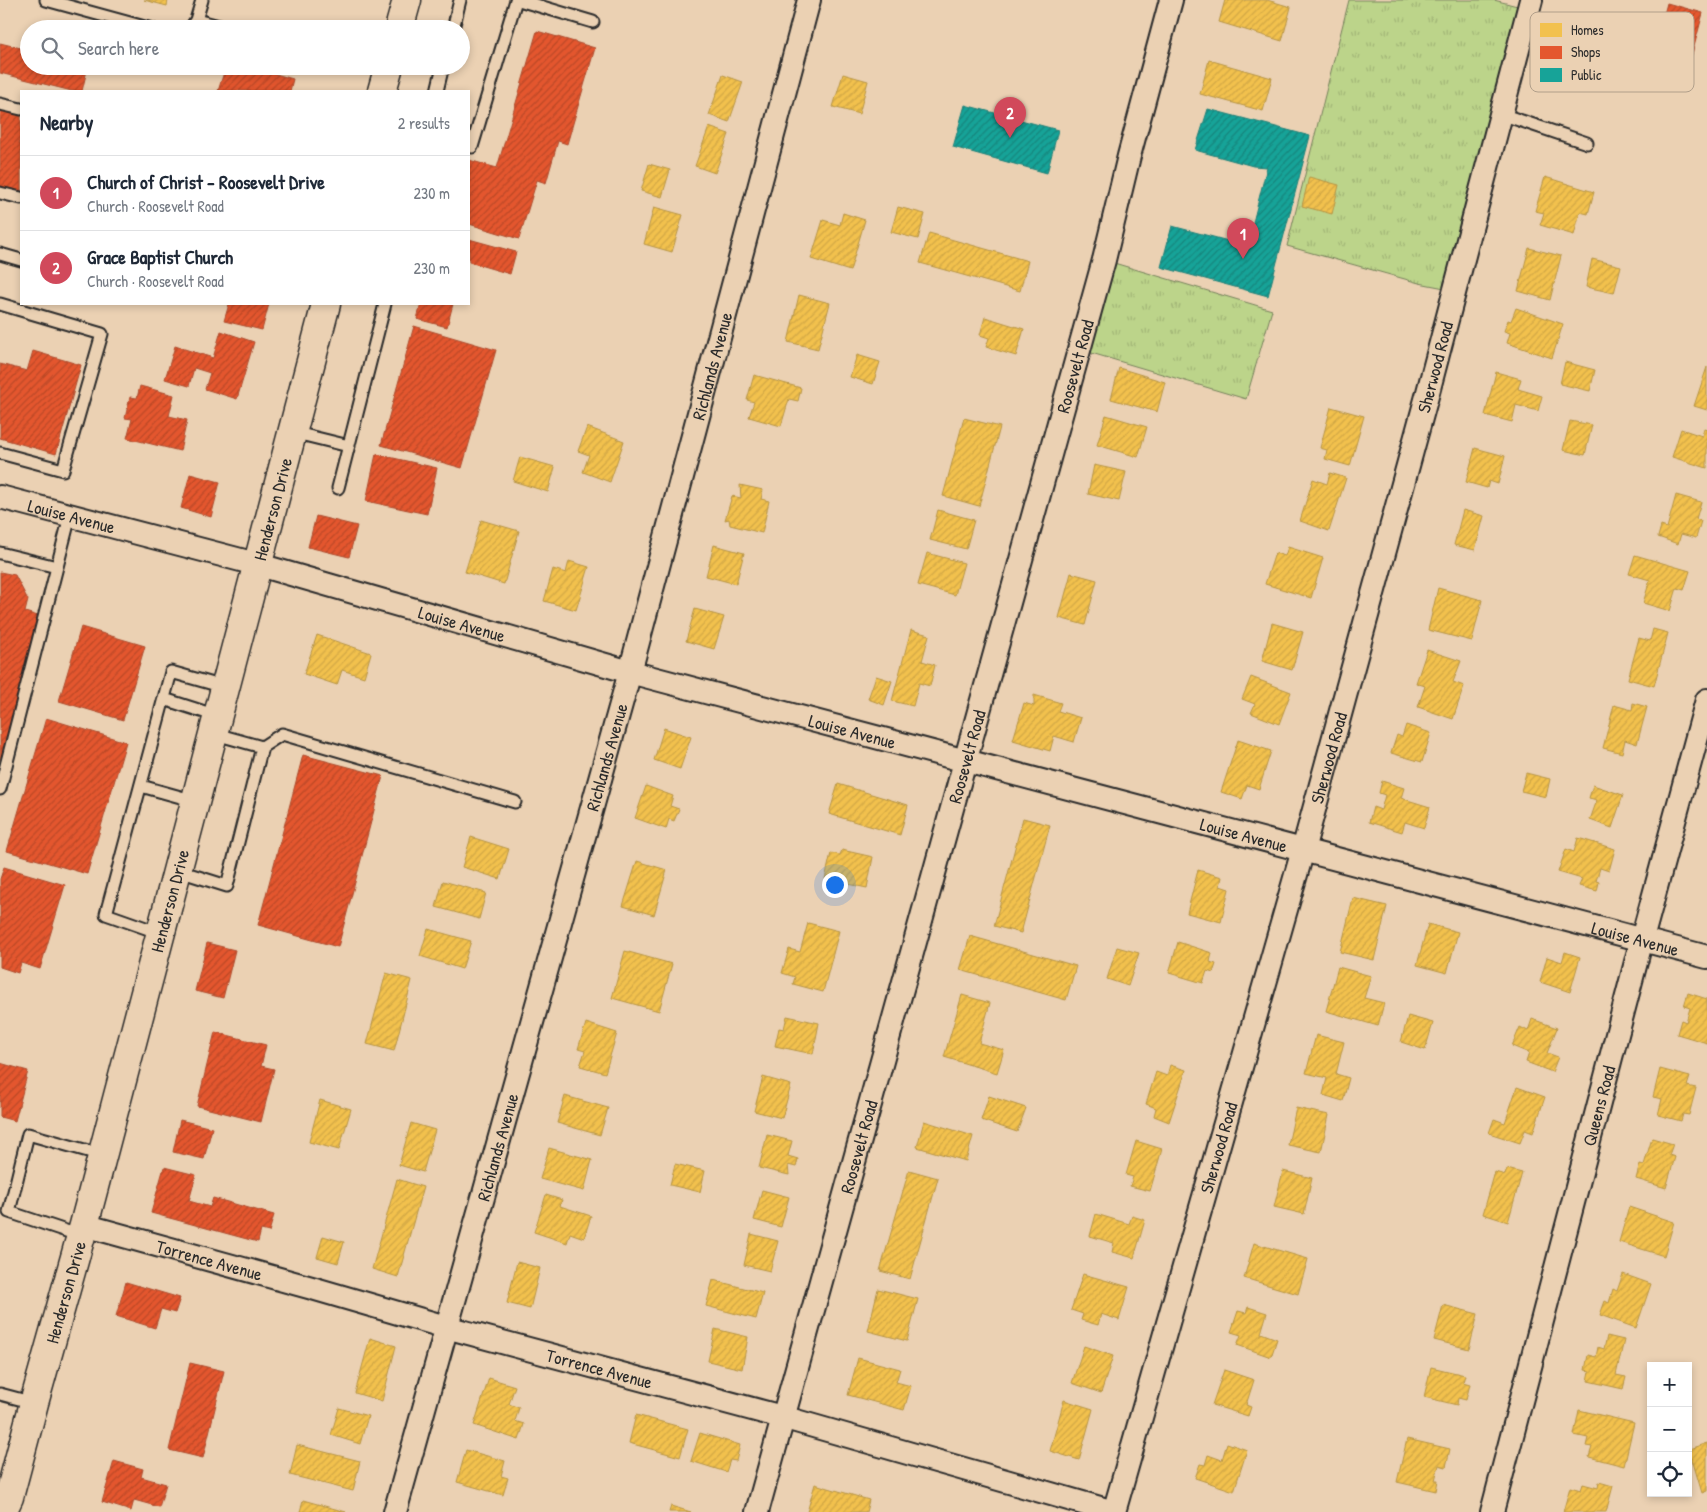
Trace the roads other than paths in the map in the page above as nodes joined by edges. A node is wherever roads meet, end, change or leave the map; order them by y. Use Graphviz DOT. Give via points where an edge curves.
graph roads {
  1 [pos="46,0"];
  2 [pos="202,0"];
  3 [pos="407,0"];
  4 [pos="460,0"];
  5 [pos="517,0"];
  6 [pos="810,0"];
  7 [pos="1171,0"];
  8 [pos="1531,0"];
  9 [pos="543,3"];
  10 [pos="119,20"];
  11 [pos="194,20"];
  12 [pos="401,20"];
  13 [pos="455,20"];
  14 [pos="593,22"];
  15 [pos="386,75"];
  16 [pos="441,75"];
  17 [pos="382,90"];
  18 [pos="437,90"];
  19 [pos="0,104"];
  20 [pos="20,109"];
  21 [pos="1501,114"];
  22 [pos="1587,143"];
  23 [pos="470,146"];
  24 [pos="0,193"];
  25 [pos="20,198"];
  26 [pos="0,254"];
  27 [pos="20,260"];
  28 [pos="0,304"];
  29 [pos="326,305"];
  30 [pos="385,305"];
  31 [pos="292,432"];
  32 [pos="349,446"];
  33 [pos="0,453"];
  34 [pos="338,488"];
  35 [pos="0,497"];
  36 [pos="70,516"];
  37 [pos="0,553"];
  38 [pos="256,564"];
  39 [pos="57,567"];
  40 [pos="630,672"];
  41 [pos="224,687"];
  42 [pos="164,700"];
  43 [pos="1707,700"];
  44 [pos="215,725"];
  45 [pos="262,747"];
  46 [pos="966,761"];
  47 [pos="141,786"];
  48 [pos="0,789"];
  49 [pos="194,801"];
  50 [pos="515,802"];
  51 [pos="1303,850"];
  52 [pos="176,870"];
  53 [pos="160,933"];
  54 [pos="1642,939"];
  55 [pos="1707,957"];
  56 [pos="102,1155"];
  57 [pos="82,1230"];
  58 [pos="446,1327"];
  59 [pos="0,1394"];
  60 [pos="34,1403"];
  61 [pos="782,1417"];
  62 [pos="6,1507"];
  63 [pos="395,1512"];
  64 [pos="757,1512"];
  65 [pos="1114,1512"];
  66 [pos="1492,1512"];
  1 -- 10 [label="lane"];
  2 -- 11 [label="lane"];
  3 -- 12 [label="main road"];
  4 -- 13 [label="lane"];
  5 -- 9 [label="lane"];
  5 -- 23 [label="lane"];
  6 -- 40 [label="street, Richlands Avenue"];
  7 -- 46 [label="street, Roosevelt Road" via="1104,260"];
  8 -- 21 [label="street, Sherwood Road"];
  9 -- 14 [label="lane"];
  15 -- 17 [label="main road"];
  16 -- 18 [label="lane"];
  19 -- 20 [label="lane"];
  21 -- 22 [label="lane"];
  21 -- 51 [label="street, Sherwood Road"];
  24 -- 25 [label="lane"];
  26 -- 27 [label="lane"];
  28 -- 33 [label="lane" via="102,334 63,470"];
  29 -- 31 [label="main road, Henderson Drive"];
  30 -- 32 [label="lane"];
  31 -- 32 [label="lane"];
  31 -- 38 [label="main road, Henderson Drive"];
  32 -- 34 [label="lane"];
  35 -- 36 [label="street, Louise Avenue"];
  36 -- 38 [label="street, Louise Avenue"];
  36 -- 39 [label="lane"];
  37 -- 39 [label="lane"];
  38 -- 40 [label="street, Louise Avenue"];
  38 -- 41 [label="main road, Henderson Drive"];
  39 -- 48 [label="lane"];
  40 -- 46 [label="street, Louise Avenue"];
  40 -- 58 [label="street, Richlands Avenue"];
  41 -- 42 [label="lane" via="171,672"];
  41 -- 44 [label="main road, Henderson Drive"];
  42 -- 44 [label="lane"];
  42 -- 47 [label="lane"];
  43 -- 54 [label="street, Queens Road"];
  44 -- 45 [label="lane"];
  44 -- 49 [label="main road, Henderson Drive"];
  45 -- 50 [label="lane" via="282,734"];
  45 -- 52 [label="lane" via="227,886"];
  46 -- 51 [label="street, Louise Avenue"];
  46 -- 61 [label="street, Roosevelt Road"];
  47 -- 49 [label="lane"];
  47 -- 53 [label="lane" via="106,914"];
  49 -- 52 [label="main road, Henderson Drive"];
  51 -- 54 [label="street, Louise Avenue"];
  51 -- 65 [label="street, Sherwood Road"];
  52 -- 53 [label="main road, Henderson Drive"];
  53 -- 56 [label="main road, Henderson Drive"];
  54 -- 55 [label="street, Louise Avenue"];
  54 -- 66 [label="street, Queens Road"];
  56 -- 57 [label="main road, Henderson Drive"];
  56 -- 57 [label="lane" via="28,1134 9,1212"];
  57 -- 58 [label="street, Torrence Avenue" via="304,1285"];
  57 -- 60 [label="main road, Henderson Drive"];
  58 -- 61 [label="street, Torrence Avenue"];
  58 -- 63 [label="street, Richlands Avenue"];
  59 -- 60 [label="lane"];
  60 -- 62 [label="main road, Henderson Drive"];
  61 -- 64 [label="street, Roosevelt Road"];
  61 -- 65 [label="street, Torrence Avenue"];
}
